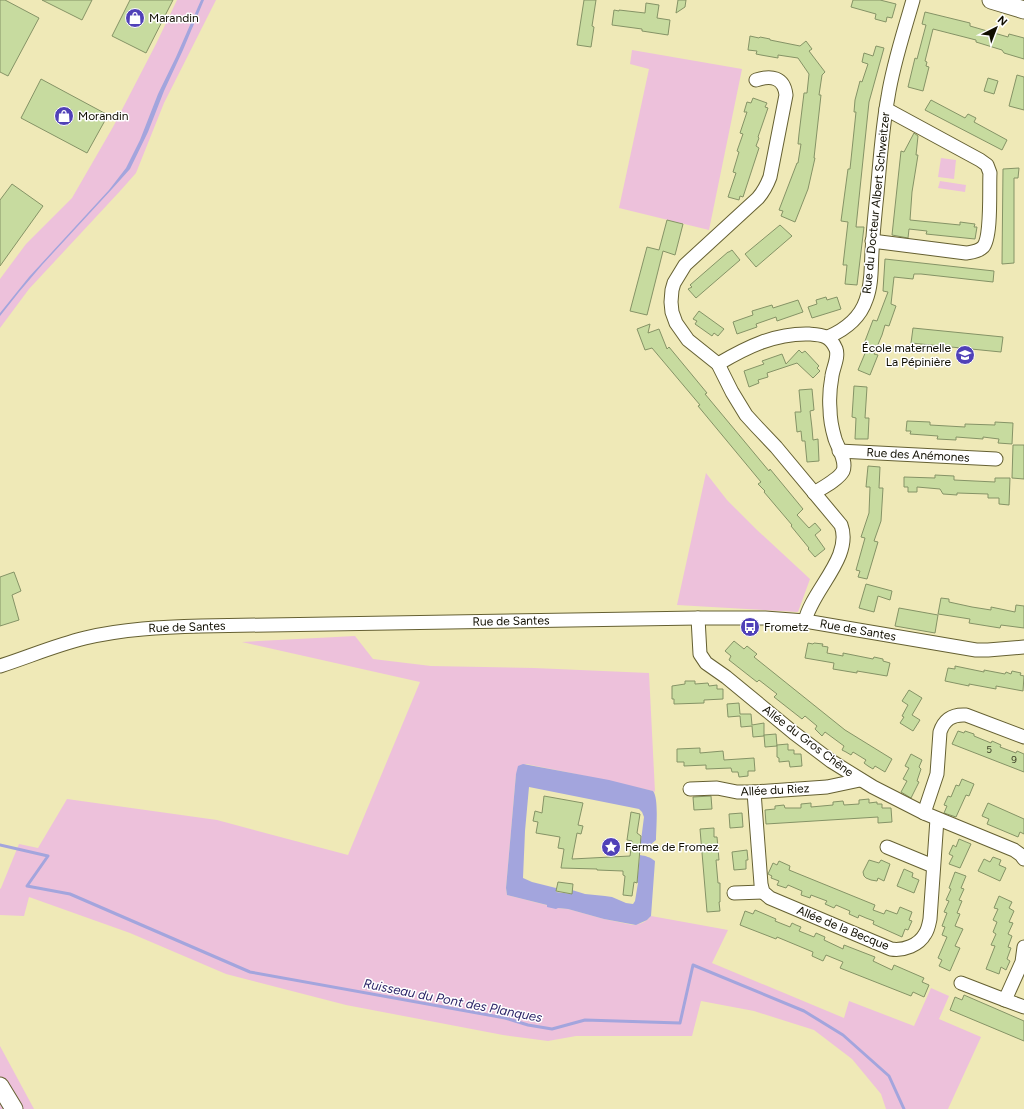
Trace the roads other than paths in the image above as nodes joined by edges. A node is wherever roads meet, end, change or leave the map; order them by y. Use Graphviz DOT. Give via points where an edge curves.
graph roads {
  1 [pos="913,0"];
  2 [pos="991,0"];
  3 [pos="1020,0"];
  4 [pos="1024,1"];
  5 [pos="1024,10"];
  6 [pos="756,80"];
  7 [pos="886,109"];
  8 [pos="872,241"];
  9 [pos="828,338"];
  10 [pos="718,364"];
  11 [pos="840,451"];
  12 [pos="996,459"];
  13 [pos="814,493"];
  14 [pos="698,618"];
  15 [pos="805,621"];
  16 [pos="1024,648"];
  17 [pos="0,666"];
  18 [pos="1024,737"];
  19 [pos="860,780"];
  20 [pos="690,789"];
  21 [pos="754,792"];
  22 [pos="924,813"];
  23 [pos="937,819"];
  24 [pos="887,847"];
  25 [pos="1024,858"];
  26 [pos="933,866"];
  27 [pos="763,892"];
  28 [pos="734,893"];
  29 [pos="1024,947"];
  30 [pos="961,983"];
  31 [pos="1005,1000"];
  32 [pos="1024,1007"];
  33 [pos="0,1086"];
  34 [pos="14,1109"];
  1 -- 7 [label="street, Rue du Docteur Albert Schweitzer"];
  2 -- 5 [label="main road"];
  3 -- 4 [label="main road"];
  6 -- 10 [label="street" via="778,80 786,90 767,186 758,198 685,265 672,290 672,312 676,323 688,340"];
  7 -- 8 [label="street, Rue du Docteur Albert Schweitzer"];
  7 -- 8 [label="street" via="987,165 990,173 989,234 984,246 966,253"];
  8 -- 9 [label="street, Rue du Docteur Albert Schweitzer" via="869,288 864,306 852,322"];
  9 -- 10 [label="street" via="803,334 776,337 754,344"];
  9 -- 11 [label="street" via="836,352 830,410 835,439"];
  10 -- 13 [label="street" via="746,414"];
  11 -- 12 [label="street, Rue des Anémones"];
  11 -- 13 [label="street" via="842,471 837,478"];
  13 -- 15 [label="street" via="840,525 844,536 829,577 818,592"];
  14 -- 15 [label="street, Rue de Santes"];
  14 -- 17 [label="street, Rue de Santes" via="158,628 84,639"];
  14 -- 19 [label="street, Allée du Gros Chêne" via="700,654 706,664 726,677 820,753"];
  15 -- 16 [label="street, Rue de Santes" via="976,650"];
  18 -- 22 [label="street" via="972,717 960,714 949,718 940,732 937,774"];
  19 -- 21 [label="street, Allée du Riez" via="827,787"];
  19 -- 22 [label="street, Allée du Gros Chêne"];
  20 -- 21 [label="street, Allée du Riez" via="717,788"];
  21 -- 27 [label="street" via="760,884"];
  22 -- 23 [label="street, Allée du Gros Chêne"];
  23 -- 25 [label="street, Allée du Gros Chêne" via="1014,850"];
  23 -- 26 [label="street, Allée de la Becque"];
  24 -- 26 [label="street"];
  26 -- 27 [label="street, Allée de la Becque" via="927,930 912,946 902,949 891,949 770,898"];
  27 -- 28 [label="street"];
  29 -- 31 [label="street" via="1022,962"];
  30 -- 31 [label="street"];
  31 -- 32 [label="street"];
  33 -- 34 [label="main road"];
}
